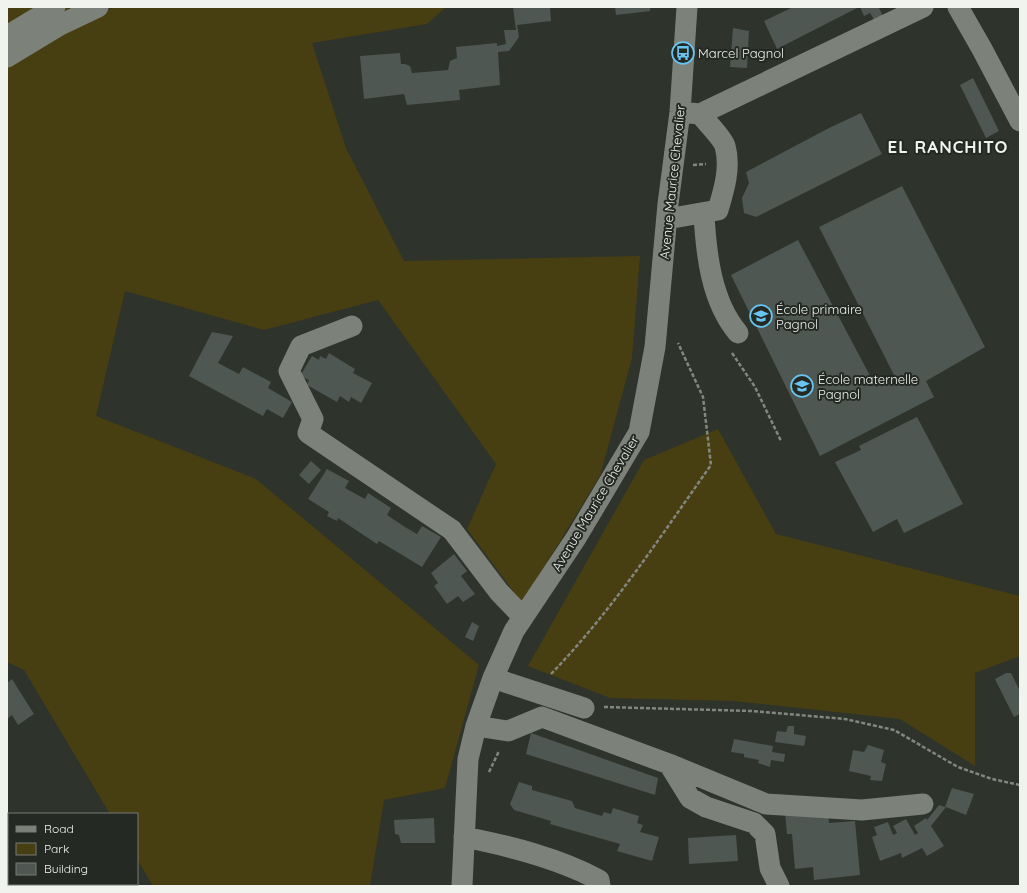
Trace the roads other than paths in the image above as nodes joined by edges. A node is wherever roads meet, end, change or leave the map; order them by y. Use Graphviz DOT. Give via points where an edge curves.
graph roads {
  1 [pos="55,7"];
  2 [pos="98,7"];
  3 [pos="687,7"];
  4 [pos="924,7"];
  5 [pos="958,7"];
  6 [pos="7,36"];
  7 [pos="7,57"];
  8 [pos="690,113"];
  9 [pos="1020,121"];
  10 [pos="704,214"];
  11 [pos="667,219"];
  12 [pos="352,326"];
  13 [pos="734,329"];
  14 [pos="523,617"];
  15 [pos="493,678"];
  16 [pos="584,708"];
  17 [pos="476,726"];
  18 [pos="669,764"];
  19 [pos="923,804"];
  20 [pos="464,837"];
  21 [pos="462,886"];
  22 [pos="600,886"];
  23 [pos="779,886"];
  1 -- 6 [label="street"];
  2 -- 7 [label="street" via="60,25"];
  3 -- 8 [label="street, Avenue Maurice Chevalier"];
  4 -- 8 [label="street"];
  5 -- 9 [label="street"];
  8 -- 10 [label="street" via="724,145 727,162 726,186 718,210"];
  8 -- 11 [label="street, Avenue Maurice Chevalier"];
  10 -- 11 [label="street"];
  10 -- 13 [label="street" via="706,248 712,280"];
  11 -- 14 [label="street, Avenue Maurice Chevalier" via="655,347 639,432 576,538"];
  12 -- 14 [label="street" via="301,346 289,371 313,420 308,433 452,530 499,592"];
  14 -- 15 [label="street, Avenue Maurice Chevalier"];
  15 -- 16 [label="street"];
  15 -- 17 [label="street, Avenue Maurice Chevalier"];
  17 -- 18 [label="street" via="508,731 542,717"];
  17 -- 20 [label="street, Avenue Maurice Chevalier" via="468,759"];
  18 -- 19 [label="street" via="766,804 862,810"];
  18 -- 23 [label="street" via="690,798 706,807 754,823 765,834 770,868"];
  20 -- 21 [label="street, Avenue Maurice Chevalier"];
  20 -- 22 [label="street" via="503,845 580,870 599,880"];
}
